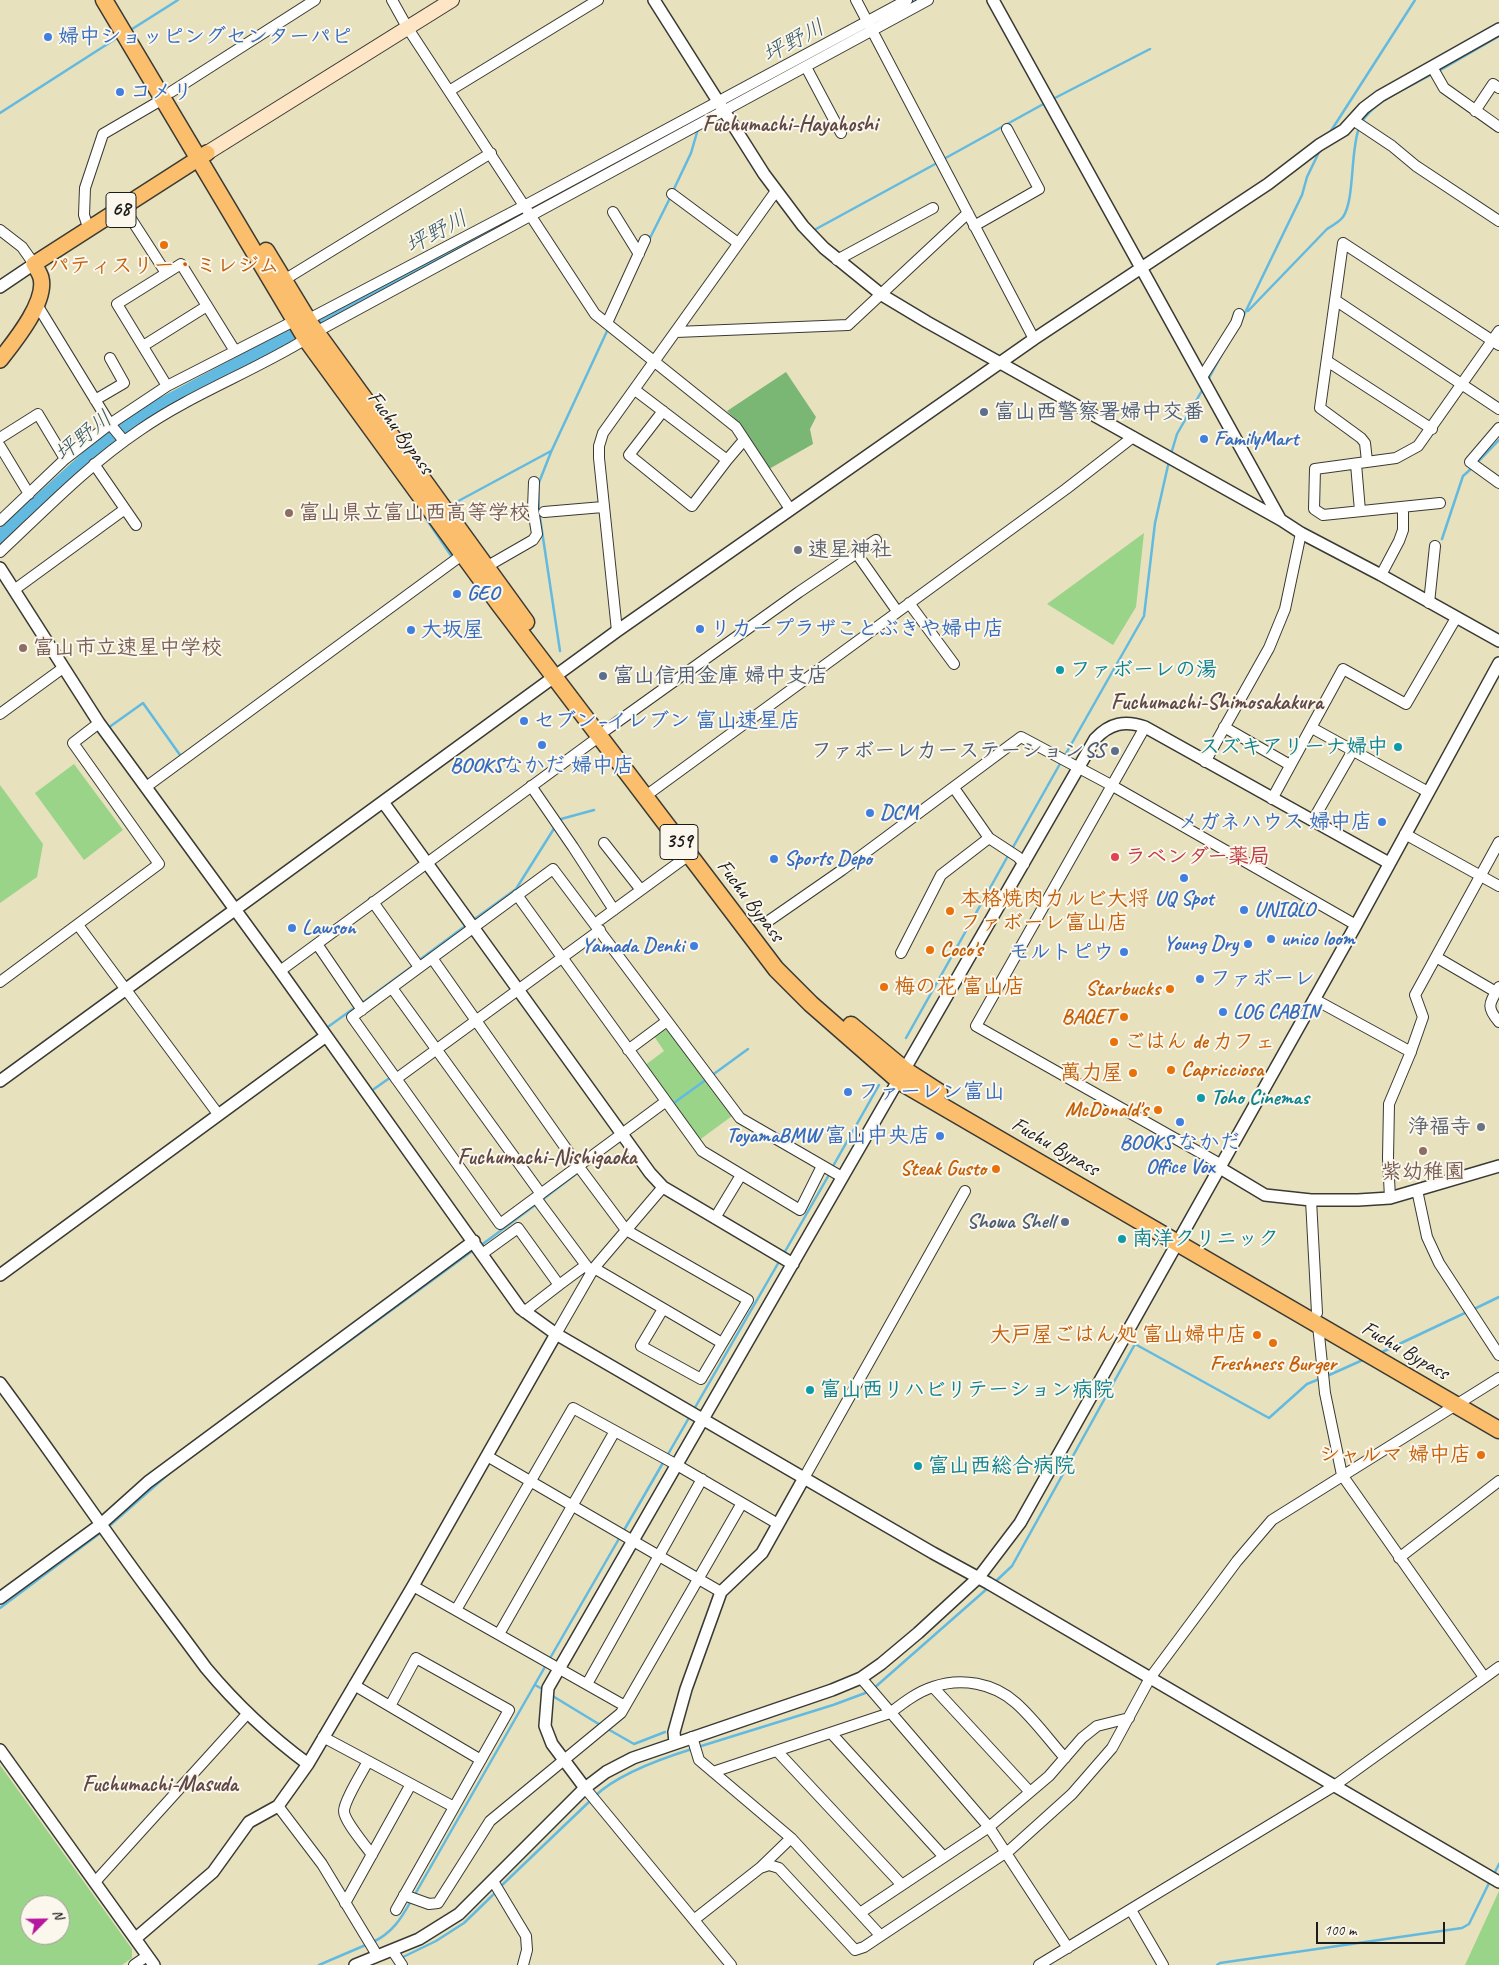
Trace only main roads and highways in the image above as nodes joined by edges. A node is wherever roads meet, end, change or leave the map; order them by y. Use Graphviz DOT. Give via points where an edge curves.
graph roads {
  1 [pos="104,0"];
  2 [pos="117,0"];
  3 [pos="452,0"];
  4 [pos="167,95"];
  5 [pos="202,156"];
  6 [pos="306,328"];
  7 [pos="0,360"];
  8 [pos="558,675"];
  9 [pos="603,733"];
  10 [pos="902,1076"];
  11 [pos="1461,1402"];
  12 [pos="1499,1419"];
  13 [pos="1499,1430"];
  1 -- 4 [label="highway, Fuchu Bypass / 359"];
  2 -- 4 [label="highway, Fuchu Bypass / 359"];
  3 -- 5 [label="main road"];
  4 -- 5 [label="highway, Fuchu Bypass / 359"];
  5 -- 6 [label="highway, Fuchu Bypass / 359"];
  5 -- 6 [label="highway, Fuchu Bypass / 359" via="284,280"];
  5 -- 7 [label="main road, 68" via="34,264 41,278 41,294 19,335"];
  6 -- 8 [label="highway, Fuchu Bypass / 359" via="486,567"];
  6 -- 8 [label="highway, Fuchu Bypass / 359" via="462,556"];
  8 -- 9 [label="highway, Fuchu Bypass / 359"];
  9 -- 10 [label="highway, Fuchu Bypass / 359" via="768,949 799,982"];
  9 -- 10 [label="highway, Fuchu Bypass / 359" via="689,855 776,969 811,1004"];
  10 -- 11 [label="highway, Fuchu Bypass / 359"];
  11 -- 12 [label="highway, Fuchu Bypass / 359"];
  11 -- 13 [label="highway, Fuchu Bypass / 359"];
}
